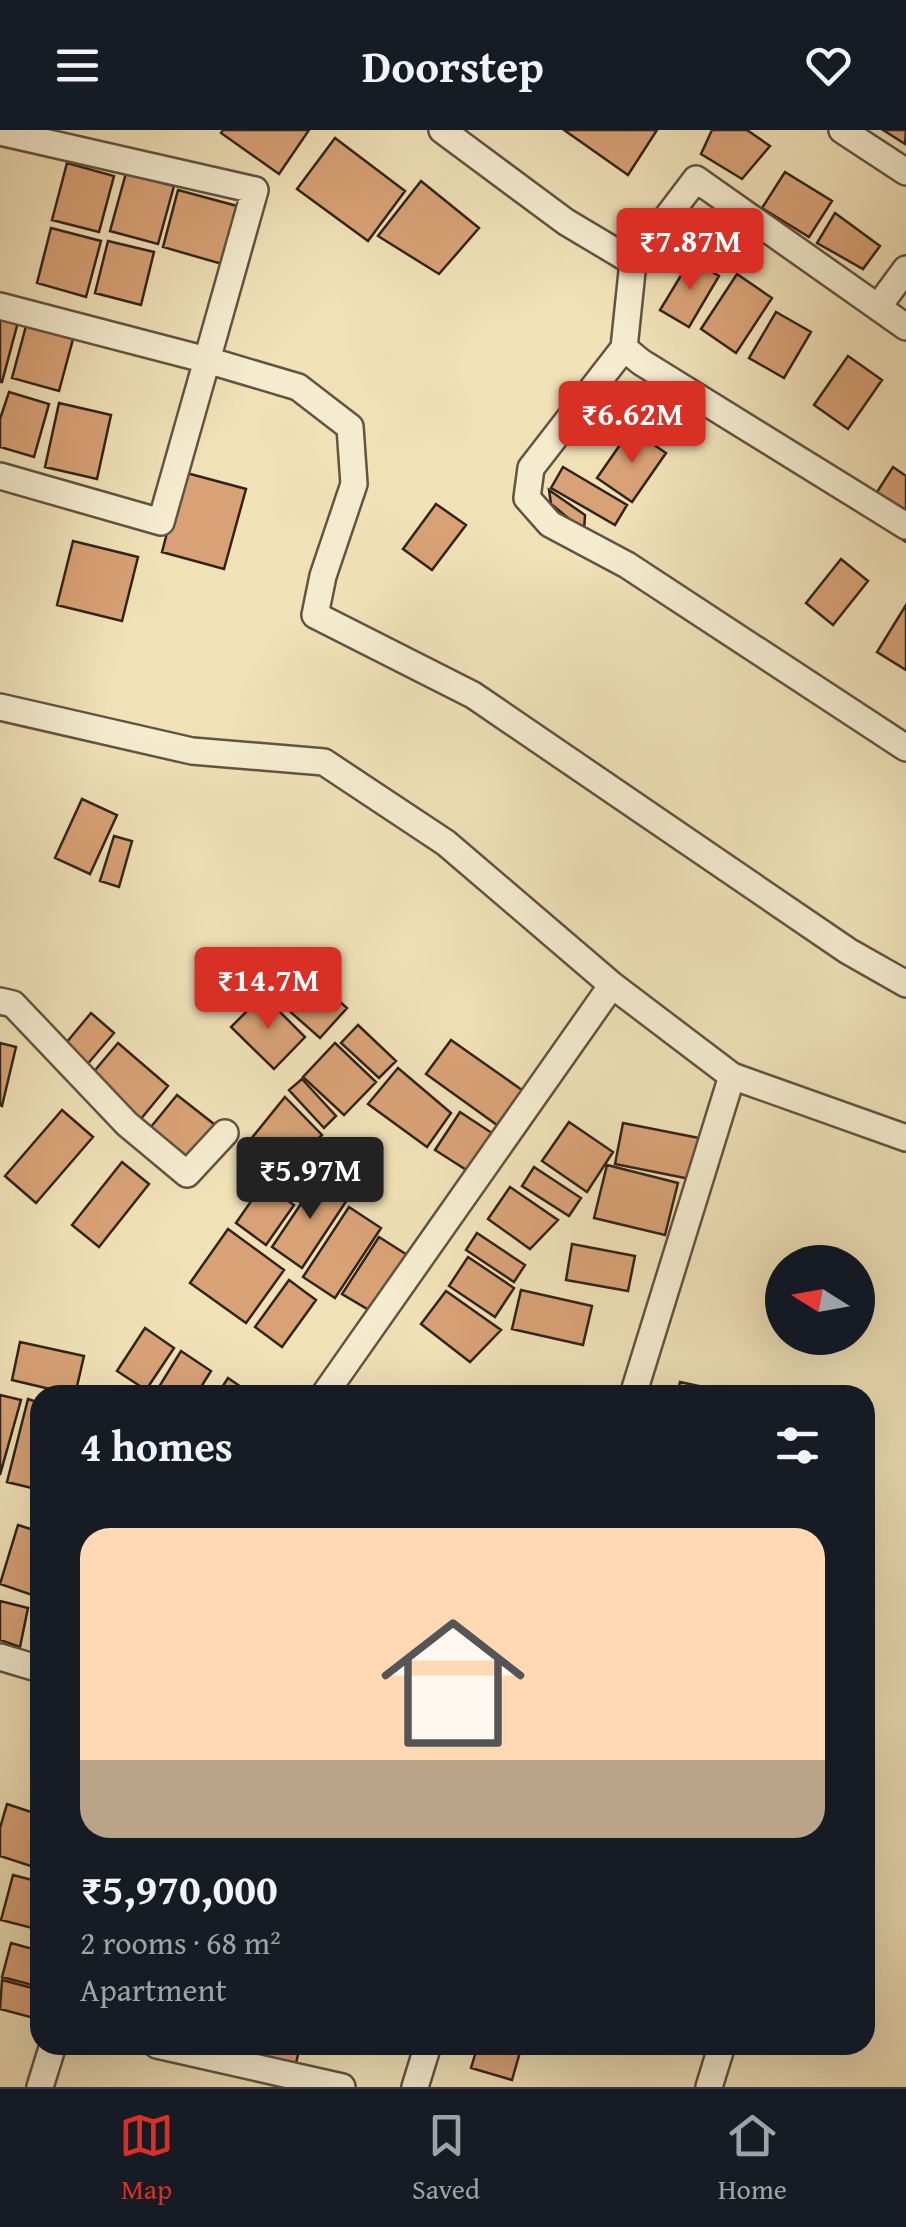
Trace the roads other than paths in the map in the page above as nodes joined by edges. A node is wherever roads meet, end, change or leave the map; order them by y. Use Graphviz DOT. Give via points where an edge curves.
graph roads {
  1 [pos="442,130"];
  2 [pos="842,130"];
  3 [pos="0,132"];
  4 [pos="906,172"];
  5 [pos="633,262"];
  6 [pos="906,269"];
  7 [pos="0,306"];
  8 [pos="878,307"];
  9 [pos="906,327"];
  10 [pos="624,348"];
  11 [pos="207,360"];
  12 [pos="0,476"];
  13 [pos="906,526"];
  14 [pos="0,707"];
  15 [pos="906,748"];
  16 [pos="906,984"];
  17 [pos="612,986"];
  18 [pos="0,1001"];
  19 [pos="732,1076"];
  20 [pos="225,1134"];
  21 [pos="906,1138"];
  22 [pos="331,1385"];
  23 [pos="636,1385"];
  24 [pos="0,1657"];
  25 [pos="30,1666"];
  26 [pos="49,2055"];
  27 [pos="202,2055"];
  28 [pos="425,2055"];
  29 [pos="719,2055"];
  30 [pos="40,2087"];
  31 [pos="342,2087"];
  32 [pos="415,2087"];
  33 [pos="709,2087"];
  1 -- 5 [label="street" via="566,222"];
  2 -- 4 [label="street"];
  3 -- 11 [label="street" via="255,190"];
  5 -- 8 [label="street" via="696,178"];
  5 -- 10 [label="street"];
  6 -- 8 [label="street"];
  7 -- 11 [label="street"];
  8 -- 9 [label="street"];
  10 -- 13 [label="street"];
  10 -- 15 [label="street" via="531,468 528,498 550,524 627,565"];
  11 -- 12 [label="street" via="162,522"];
  11 -- 16 [label="street" via="298,387 350,427 354,484 314,615 473,695"];
  14 -- 17 [label="street" via="192,751 324,762 446,843"];
  17 -- 19 [label="street"];
  17 -- 22 [label="street"];
  18 -- 20 [label="street" via="12,1004 127,1124 187,1174"];
  19 -- 21 [label="street"];
  19 -- 23 [label="street"];
  24 -- 25 [label="street"];
  26 -- 30 [label="street"];
  27 -- 31 [label="street"];
  28 -- 32 [label="street"];
  29 -- 33 [label="street"];
}
